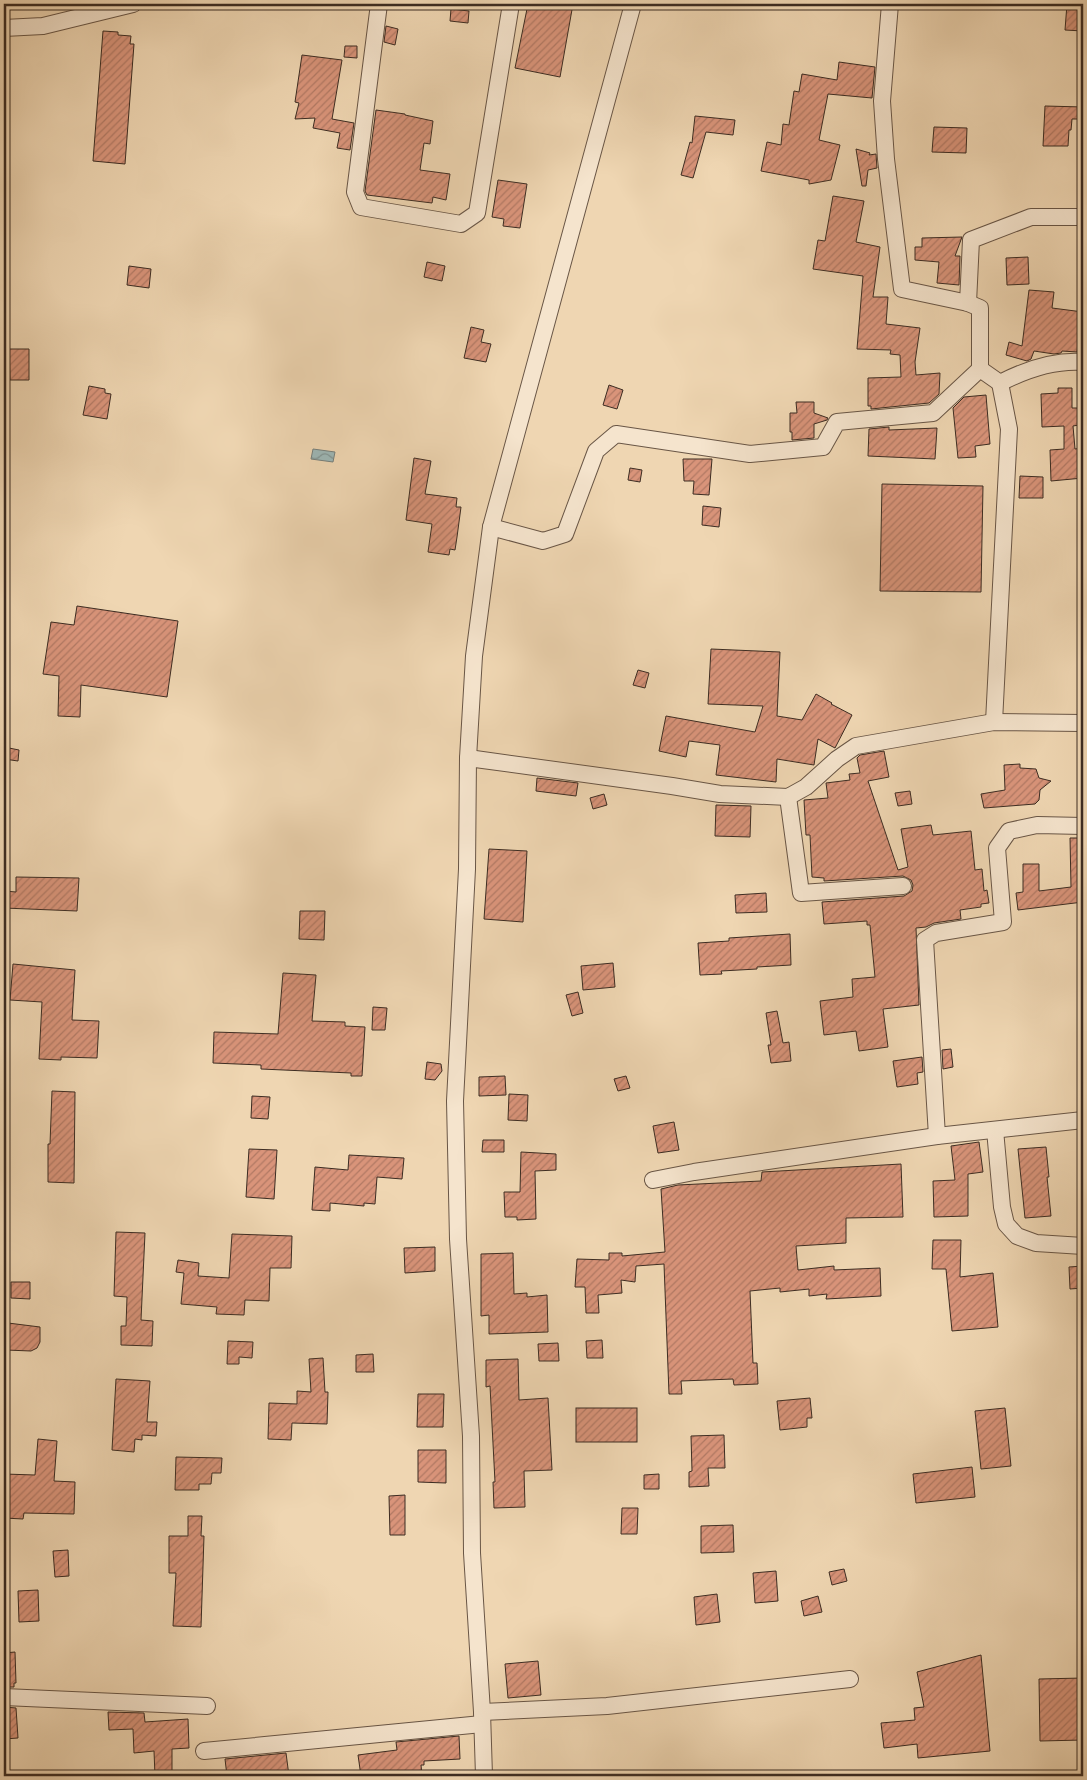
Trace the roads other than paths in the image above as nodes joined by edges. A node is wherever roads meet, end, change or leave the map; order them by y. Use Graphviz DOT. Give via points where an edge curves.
graph roads {
  1 [pos="133,4"];
  2 [pos="379,4"];
  3 [pos="511,4"];
  4 [pos="633,4"];
  5 [pos="890,4"];
  6 [pos="4,28"];
  7 [pos="1083,217"];
  8 [pos="968,303"];
  9 [pos="1083,362"];
  10 [pos="980,369"];
  11 [pos="1000,383"];
  12 [pos="491,527"];
  13 [pos="994,722"];
  14 [pos="1083,723"];
  15 [pos="468,758"];
  16 [pos="788,797"];
  17 [pos="1083,826"];
  18 [pos="903,886"];
  19 [pos="1083,1120"];
  20 [pos="995,1130"];
  21 [pos="937,1136"];
  22 [pos="653,1180"];
  23 [pos="1083,1246"];
  24 [pos="850,1679"];
  25 [pos="4,1697"];
  26 [pos="208,1706"];
  27 [pos="482,1718"];
  28 [pos="204,1751"];
  29 [pos="484,1776"];
  1 -- 6 [label="street" via="43,26"];
  2 -- 3 [label="street" via="355,192 361,207 461,224 477,213"];
  4 -- 12 [label="street"];
  5 -- 8 [label="street" via="882,101 902,289"];
  7 -- 8 [label="street" via="1031,217 971,240"];
  8 -- 10 [label="street" via="980,308"];
  9 -- 11 [label="street" via="1024,371"];
  10 -- 11 [label="street"];
  10 -- 12 [label="street" via="933,413 837,422 823,447 750,454 616,434 596,451 566,534 543,540"];
  11 -- 13 [label="street" via="1009,429"];
  12 -- 15 [label="street" via="474,656"];
  13 -- 14 [label="street"];
  13 -- 16 [label="street" via="856,746 806,787"];
  15 -- 16 [label="street" via="720,794"];
  15 -- 27 [label="street" via="467,869 455,1101 458,1239 471,1436 472,1553"];
  16 -- 18 [label="street" via="801,893"];
  17 -- 21 [label="street" via="1038,825 1009,831 997,848 1003,922 936,933 925,940"];
  19 -- 20 [label="street"];
  20 -- 21 [label="street"];
  20 -- 23 [label="street" via="1006,1224 1017,1236 1036,1243"];
  21 -- 22 [label="street"];
  24 -- 27 [label="street"];
  25 -- 26 [label="street"];
  27 -- 28 [label="street"];
  27 -- 29 [label="street"];
}
